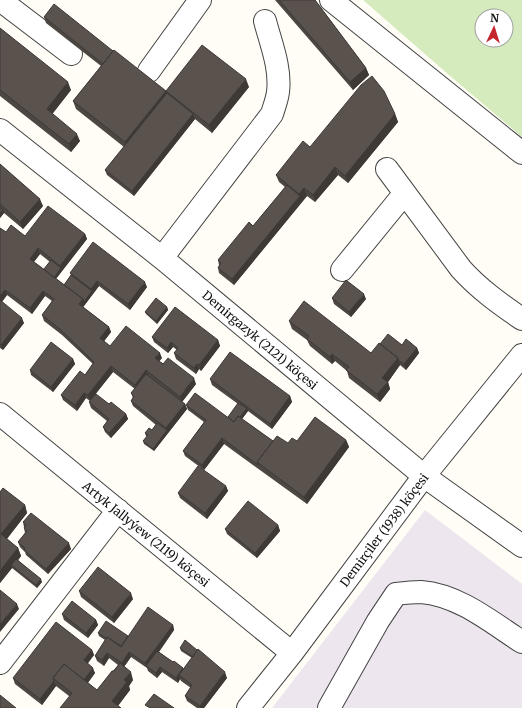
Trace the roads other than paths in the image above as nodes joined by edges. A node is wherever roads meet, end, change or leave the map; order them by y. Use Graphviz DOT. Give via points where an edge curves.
graph roads {
  1 [pos="0,0"];
  2 [pos="200,0"];
  3 [pos="331,0"];
  4 [pos="265,22"];
  5 [pos="71,54"];
  6 [pos="149,71"];
  7 [pos="0,130"];
  8 [pos="522,153"];
  9 [pos="387,169"];
  10 [pos="404,194"];
  11 [pos="162,258"];
  12 [pos="342,270"];
  13 [pos="522,320"];
  14 [pos="522,354"];
  15 [pos="0,414"];
  16 [pos="424,476"];
  17 [pos="118,510"];
  18 [pos="522,546"];
  19 [pos="522,642"];
  20 [pos="292,653"];
  21 [pos="0,663"];
  22 [pos="248,708"];
  23 [pos="329,708"];
  1 -- 5 [label="street"];
  2 -- 6 [label="street"];
  3 -- 8 [label="street"];
  4 -- 11 [label="street" via="276,60 278,81 272,114"];
  7 -- 11 [label="street, Demirgazyk (2121) köçesi"];
  9 -- 10 [label="street"];
  10 -- 12 [label="street"];
  10 -- 13 [label="street" via="471,280"];
  11 -- 16 [label="street, Demirgazyk (2121) köçesi"];
  14 -- 16 [label="street, Demirçiler (1938) köçesi"];
  15 -- 17 [label="street, Artyk Jallyýew (2119) köçesi"];
  16 -- 18 [label="street, Demirgazyk (2121) köçesi"];
  16 -- 20 [label="street, Demirçiler (1938) köçesi"];
  17 -- 20 [label="street, Artyk Jallyýew (2119) köçesi"];
  17 -- 21 [label="street"];
  19 -- 23 [label="street" via="469,608 440,595 420,592 396,594"];
  20 -- 22 [label="street, Demirçiler (1938) köçesi"];
}
